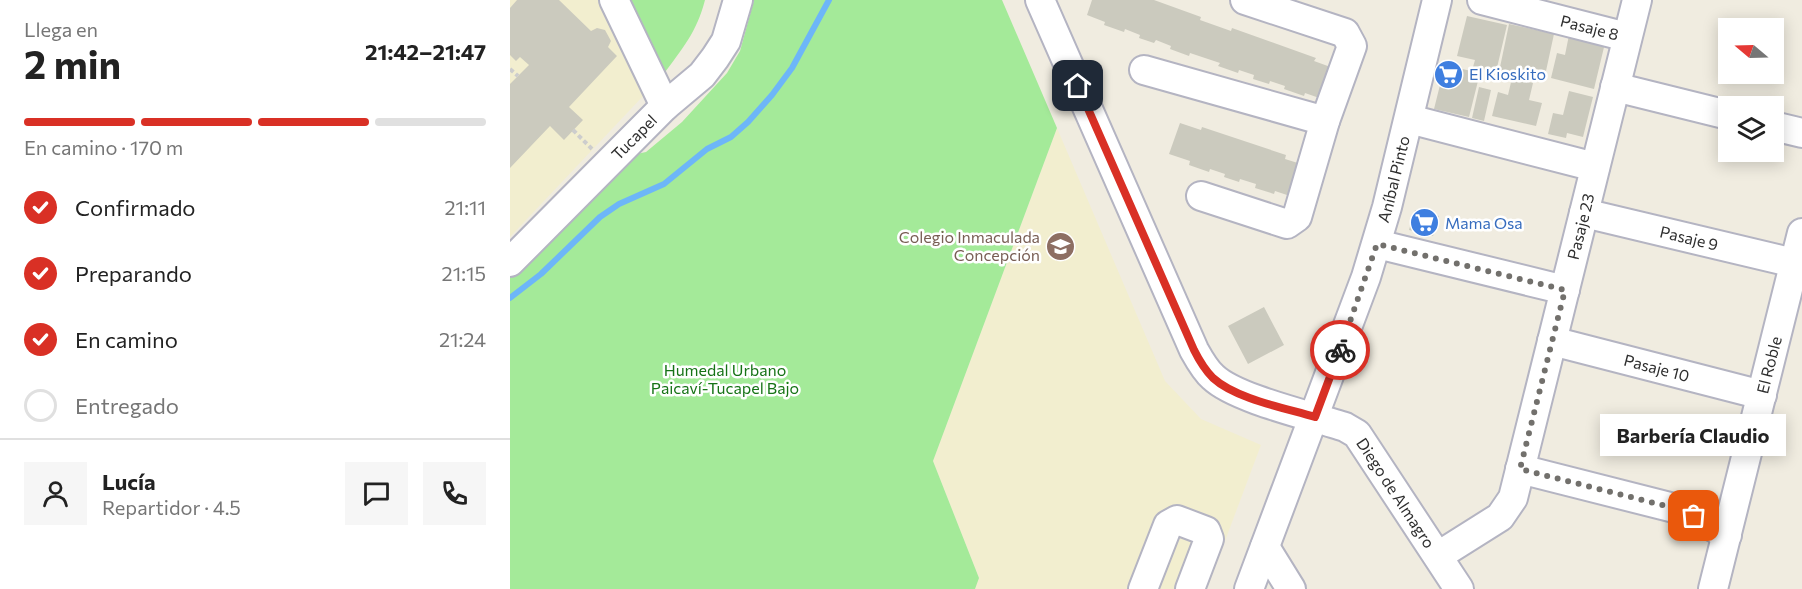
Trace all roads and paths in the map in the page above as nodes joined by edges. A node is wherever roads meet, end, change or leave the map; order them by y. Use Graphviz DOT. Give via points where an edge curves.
graph roads {
  1 [pos="614,0"];
  2 [pos="738,0"];
  3 [pos="1040,0"];
  4 [pos="1245,0"];
  5 [pos="1437,0"];
  6 [pos="1482,0"];
  7 [pos="1636,0"];
  8 [pos="1627,37"];
  9 [pos="510,69"];
  10 [pos="1144,69"];
  11 [pos="518,76"];
  12 [pos="1615,87"];
  13 [pos="665,106"];
  14 [pos="1718,113"];
  15 [pos="1409,119"];
  16 [pos="1325,121"];
  17 [pos="1784,129"];
  18 [pos="573,130"];
  19 [pos="1802,133"];
  20 [pos="596,154"];
  21 [pos="1595,167"];
  22 [pos="1201,196"];
  23 [pos="1584,213"];
  24 [pos="1800,243"];
  25 [pos="1377,244"];
  26 [pos="510,262"];
  27 [pos="1565,290"];
  28 [pos="1552,341"];
  29 [pos="1762,395"];
  30 [pos="1315,417"];
  31 [pos="1520,469"];
  32 [pos="1727,535"];
  33 [pos="1265,548"];
  34 [pos="1438,556"];
  35 [pos="1721,582"];
  36 [pos="1143,589"];
  37 [pos="1190,589"];
  38 [pos="1249,589"];
  39 [pos="1291,589"];
  40 [pos="1459,589"];
  1 -- 13 [label="street"];
  2 -- 13 [label="street, Tucapel" via="726,40 715,58 702,75"];
  3 -- 30 [label="street, Diego de Almagro" via="1202,363 1228,388"];
  4 -- 16 [label="street" via="1349,37 1352,46"];
  5 -- 15 [label="street, Aníbal Pinto"];
  6 -- 8 [label="street, Pasaje 8"];
  7 -- 8 [label="street, Pasaje 23"];
  8 -- 12 [label="street, Pasaje 23"];
  9 -- 11 [label="path"];
  10 -- 16 [label="street"];
  12 -- 14 [label="street"];
  12 -- 21 [label="street, Pasaje 23"];
  13 -- 26 [label="street, Tucapel"];
  15 -- 21 [label="street"];
  15 -- 25 [label="street, Aníbal Pinto"];
  16 -- 22 [label="street" via="1297,217 1292,221 1287,224"];
  17 -- 19 [label="street"];
  18 -- 20 [label="path"];
  21 -- 23 [label="street, Pasaje 23"];
  23 -- 24 [label="street, Pasaje 9"];
  23 -- 27 [label="street, Pasaje 23"];
  24 -- 29 [label="street, El Roble"];
  25 -- 27 [label="street"];
  25 -- 30 [label="street, Aníbal Pinto"];
  27 -- 28 [label="street, Pasaje 23"];
  28 -- 29 [label="street, Pasaje 10"];
  28 -- 31 [label="street, Pasaje 23"];
  29 -- 32 [label="street, El Roble"];
  30 -- 33 [label="street, Aníbal Pinto"];
  30 -- 34 [label="street, Diego de Almagro" via="1357,434"];
  31 -- 32 [label="street" via="1674,508"];
  31 -- 34 [label="street, Pasaje 23" via="1513,498 1500,517"];
  32 -- 35 [label="street, El Roble"];
  33 -- 38 [label="street, Aníbal Pinto"];
  33 -- 39 [label="street"];
  34 -- 40 [label="street, Diego de Almagro"];
  36 -- 37 [label="street" via="1168,525 1177,520 1209,535"];
}
